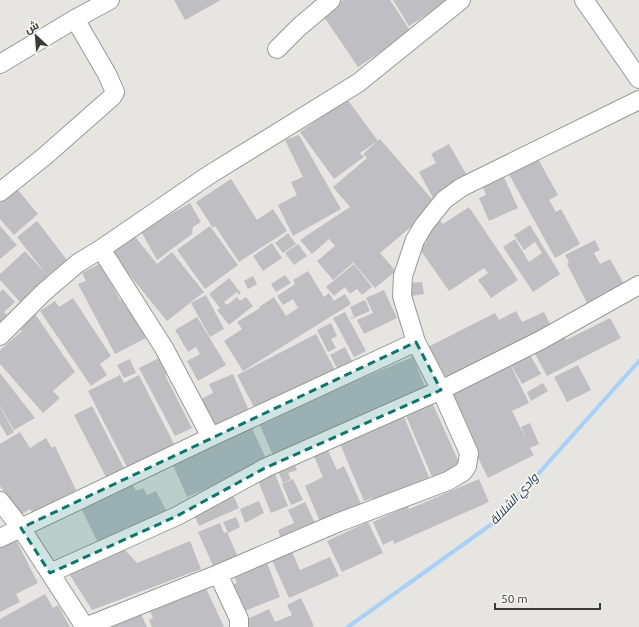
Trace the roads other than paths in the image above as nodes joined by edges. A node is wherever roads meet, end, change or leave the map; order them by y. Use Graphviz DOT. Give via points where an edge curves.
graph roads {
  1 [pos="110,0"];
  2 [pos="331,0"];
  3 [pos="461,0"];
  4 [pos="584,0"];
  5 [pos="75,19"];
  6 [pos="277,49"];
  7 [pos="0,64"];
  8 [pos="639,79"];
  9 [pos="639,100"];
  10 [pos="0,192"];
  11 [pos="101,248"];
  12 [pos="639,285"];
  13 [pos="0,336"];
  14 [pos="416,342"];
  15 [pos="440,390"];
  16 [pos="211,437"];
  17 [pos="0,501"];
  18 [pos="21,528"];
  19 [pos="0,538"];
  20 [pos="50,573"];
  21 [pos="218,574"];
  22 [pos="85,627"];
  23 [pos="239,627"];
  1 -- 5 [label="street"];
  2 -- 6 [label="street"];
  3 -- 11 [label="street" via="358,83 209,175"];
  4 -- 8 [label="street"];
  5 -- 7 [label="street"];
  5 -- 10 [label="street" via="115,92"];
  9 -- 14 [label="street" via="462,187 444,200 415,240 403,276 402,296"];
  11 -- 13 [label="street" via="78,263 44,292"];
  11 -- 16 [label="street" via="164,348"];
  12 -- 15 [label="street" via="541,340"];
  14 -- 15 [label="street"];
  14 -- 16 [label="street"];
  15 -- 20 [label="street" via="265,468 177,516"];
  15 -- 21 [label="street" via="469,453 467,466 463,472 448,481 337,523"];
  16 -- 18 [label="street"];
  17 -- 18 [label="street"];
  18 -- 19 [label="street"];
  18 -- 20 [label="street"];
  20 -- 22 [label="street"];
  21 -- 22 [label="street"];
  21 -- 23 [label="street" via="238,619"];
}
